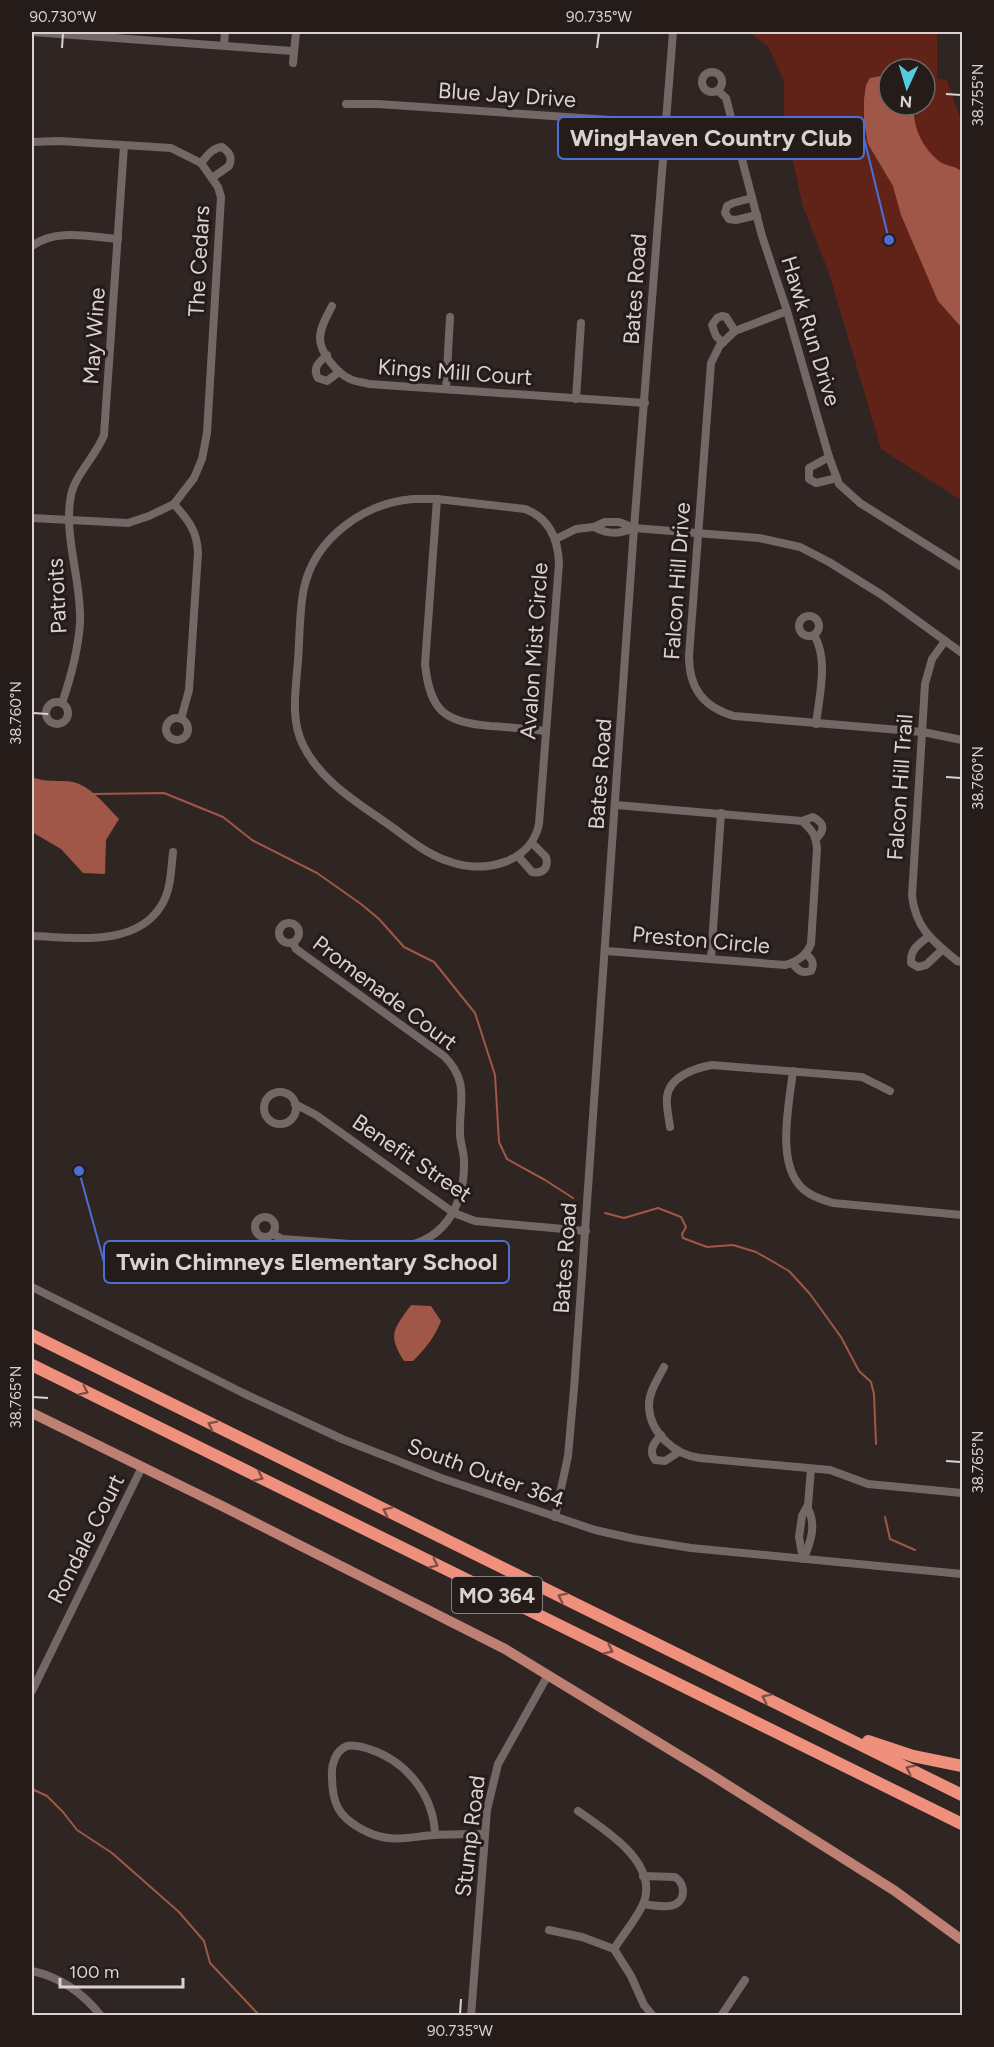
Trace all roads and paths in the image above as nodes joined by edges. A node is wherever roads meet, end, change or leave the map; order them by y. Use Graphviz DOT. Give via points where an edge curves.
graph roads {
  1 [pos="32,32"];
  2 [pos="225,32"];
  3 [pos="296,32"];
  4 [pos="673,32"];
  5 [pos="106,35"];
  6 [pos="224,45"];
  7 [pos="293,51"];
  8 [pos="293,63"];
  9 [pos="718,91"];
  10 [pos="346,104"];
  11 [pos="665,126"];
  12 [pos="32,142"];
  13 [pos="124,146"];
  14 [pos="201,163"];
  15 [pos="212,178"];
  16 [pos="752,198"];
  17 [pos="757,215"];
  18 [pos="118,239"];
  19 [pos="32,246"];
  20 [pos="332,306"];
  21 [pos="787,312"];
  22 [pos="450,317"];
  23 [pos="581,323"];
  24 [pos="735,331"];
  25 [pos="723,342"];
  26 [pos="327,355"];
  27 [pos="339,372"];
  28 [pos="446,389"];
  29 [pos="576,399"];
  30 [pos="645,403"];
  31 [pos="829,457"];
  32 [pos="837,478"];
  33 [pos="436,499"];
  34 [pos="174,504"];
  35 [pos="32,518"];
  36 [pos="70,521"];
  37 [pos="634,528"];
  38 [pos="699,534"];
  39 [pos="556,539"];
  40 [pos="963,567"];
  41 [pos="814,635"];
  42 [pos="945,641"];
  43 [pos="963,653"];
  44 [pos="62,703"];
  45 [pos="181,720"];
  46 [pos="816,724"];
  47 [pos="546,731"];
  48 [pos="923,732"];
  49 [pos="963,740"];
  50 [pos="616,805"];
  51 [pos="721,813"];
  52 [pos="532,843"];
  53 [pos="173,852"];
  54 [pos="518,856"];
  55 [pos="32,936"];
  56 [pos="929,936"];
  57 [pos="292,943"];
  58 [pos="943,949"];
  59 [pos="606,951"];
  60 [pos="806,954"];
  61 [pos="711,959"];
  62 [pos="963,962"];
  63 [pos="792,963"];
  64 [pos="793,1071"];
  65 [pos="890,1091"];
  66 [pos="295,1104"];
  67 [pos="670,1127"];
  68 [pos="454,1213"];
  69 [pos="963,1215"];
  70 [pos="586,1231"];
  71 [pos="273,1234"];
  72 [pos="32,1287"];
  73 [pos="32,1335"];
  74 [pos="32,1365"];
  75 [pos="664,1367"];
  76 [pos="32,1413"];
  77 [pos="661,1436"];
  78 [pos="679,1452"];
  79 [pos="142,1467"];
  80 [pos="811,1469"];
  81 [pos="963,1493"];
  82 [pos="555,1517"];
  83 [pos="803,1559"];
  84 [pos="963,1574"];
  85 [pos="548,1675"];
  86 [pos="32,1691"];
  87 [pos="819,1724"];
  88 [pos="963,1766"];
  89 [pos="963,1795"];
  90 [pos="578,1811"];
  91 [pos="963,1824"];
  92 [pos="485,1833"];
  93 [pos="435,1835"];
  94 [pos="644,1876"];
  95 [pos="643,1904"];
  96 [pos="549,1930"];
  97 [pos="963,1940"];
  98 [pos="614,1949"];
  99 [pos="32,1971"];
  100 [pos="745,1980"];
  101 [pos="101,2016"];
  102 [pos="471,2016"];
  103 [pos="652,2016"];
  104 [pos="721,2016"];
  1 -- 5 [label="street"];
  2 -- 6 [label="street"];
  3 -- 7 [label="street"];
  4 -- 11 [label="street, Bates Road"];
  5 -- 6 [label="street"];
  6 -- 7 [label="street"];
  7 -- 8 [label="street"];
  9 -- 16 [label="street, Hawk Run Drive" via="726,98"];
  10 -- 11 [label="street, Blue Jay Drive"];
  11 -- 30 [label="street, Bates Road"];
  12 -- 13 [label="street, The Cedars"];
  13 -- 14 [label="street, The Cedars" via="171,148"];
  13 -- 18 [label="street, May Wine"];
  14 -- 15 [label="street, The Cedars"];
  14 -- 15 [label="street" via="217,148 228,151 229,166"];
  15 -- 34 [label="street, The Cedars" via="221,197 207,433 194,478"];
  16 -- 17 [label="street, Hawk Run Drive"];
  16 -- 17 [label="street" via="727,206 725,213 736,220"];
  17 -- 21 [label="street, Hawk Run Drive"];
  18 -- 19 [label="street" via="57,235"];
  18 -- 36 [label="street, May Wine" via="104,435 71,494"];
  20 -- 26 [label="street" via="321,329 320,339"];
  21 -- 24 [label="street, Falcon Hill Drive"];
  21 -- 31 [label="street, Hawk Run Drive"];
  22 -- 28 [label="street"];
  23 -- 29 [label="street"];
  24 -- 25 [label="street, Falcon Hill Drive"];
  24 -- 25 [label="street" via="726,317 717,318 713,331"];
  25 -- 38 [label="street, Falcon Hill Drive" via="711,363"];
  26 -- 27 [label="street"];
  26 -- 27 [label="street" via="316,367 318,378 327,381"];
  27 -- 28 [label="street, Kings Mill Court" via="369,384"];
  28 -- 29 [label="street, Kings Mill Court"];
  29 -- 30 [label="street, Kings Mill Court"];
  30 -- 37 [label="street, Bates Road"];
  31 -- 32 [label="street, Hawk Run Drive"];
  31 -- 32 [label="street" via="809,468 809,479 816,483"];
  32 -- 40 [label="street, Hawk Run Drive" via="860,503"];
  33 -- 39 [label="street, Avalon Mist Circle" via="534,512"];
  33 -- 47 [label="street" via="425,664 434,700 448,716 464,724"];
  33 -- 54 [label="street, Avalon Mist Circle" via="400,500 372,508 338,530 316,558 304,588 295,701 297,729 302,744 326,777 442,859 477,866 505,863"];
  34 -- 36 [label="street" via="128,523"];
  34 -- 45 [label="street" via="198,539 189,690"];
  35 -- 36 [label="street"];
  36 -- 44 [label="street, Patroits" via="80,622 73,672"];
  37 -- 38 [label="street"];
  37 -- 39 [label="street" via="604,522"];
  37 -- 50 [label="street, Bates Road"];
  38 -- 42 [label="street" via="759,538 800,547 857,579"];
  38 -- 46 [label="street, Falcon Hill Drive" via="689,656 693,686 721,712"];
  39 -- 47 [label="street, Avalon Mist Circle" via="559,563"];
  41 -- 46 [label="street" via="821,651"];
  42 -- 43 [label="street"];
  42 -- 48 [label="street, Falcon Hill Trail" via="932,659 927,677"];
  46 -- 48 [label="street, Falcon Hill Drive"];
  47 -- 52 [label="street, Avalon Mist Circle" via="539,825"];
  48 -- 49 [label="street, Falcon Hill Drive"];
  48 -- 56 [label="street, Falcon Hill Trail" via="912,882 914,909"];
  50 -- 51 [label="street, Preston Circle"];
  50 -- 59 [label="street, Bates Road"];
  51 -- 60 [label="street, Preston Circle" via="802,821 812,830 816,839 811,944"];
  51 -- 61 [label="street"];
  52 -- 54 [label="street, Avalon Mist Circle"];
  52 -- 54 [label="street" via="546,857 544,870 532,872"];
  53 -- 55 [label="street" via="165,898 146,922 111,936"];
  56 -- 58 [label="street, Falcon Hill Trail"];
  56 -- 58 [label="street" via="914,949 911,963 918,967 926,965"];
  57 -- 68 [label="street, Promenade Court" via="453,1065 462,1096 460,1141 464,1163 461,1194"];
  58 -- 62 [label="street, Falcon Hill Trail"];
  59 -- 61 [label="street, Preston Circle"];
  59 -- 70 [label="street, Bates Road"];
  60 -- 63 [label="street, Preston Circle"];
  60 -- 63 [label="street, Preston Circle" via="812,959 811,971 802,972"];
  61 -- 63 [label="street, Preston Circle"];
  64 -- 65 [label="street" via="862,1077"];
  64 -- 67 [label="street" via="722,1065 696,1068 673,1084 666,1097"];
  64 -- 69 [label="street" via="787,1154 790,1169 805,1191 833,1203"];
  66 -- 68 [label="street, Benefit Street"];
  68 -- 70 [label="street, Benefit Street" via="475,1221"];
  68 -- 71 [label="street" via="423,1241 401,1247 282,1239"];
  70 -- 82 [label="street, Bates Road" via="568,1456"];
  72 -- 82 [label="street, South Outer 364" via="326,1432 441,1478"];
  87 -- 73 [label="highway, MO 364, one-way"];
  74 -- 91 [label="highway, MO 364, one-way"];
  75 -- 77 [label="street" via="649,1407"];
  76 -- 79 [label="main road"];
  77 -- 78 [label="street"];
  77 -- 78 [label="street" via="651,1450 655,1460 665,1461"];
  78 -- 80 [label="street" via="691,1457"];
  79 -- 85 [label="main road" via="459,1625"];
  79 -- 86 [label="street, Rondale Court"];
  80 -- 81 [label="street" via="830,1470 868,1484"];
  80 -- 83 [label="street" via="799,1537"];
  82 -- 83 [label="street, South Outer 364" via="635,1539"];
  83 -- 84 [label="street, South Outer 364"];
  85 -- 92 [label="street, Stump Road" via="498,1764"];
  85 -- 97 [label="main road" via="696,1764"];
  87 -- 88 [label="highway" via="904,1753"];
  89 -- 87 [label="highway, MO 364, one-way"];
  90 -- 94 [label="street" via="613,1835 634,1857"];
  92 -- 93 [label="street"];
  92 -- 102 [label="street, Stump Road"];
  93 -- 93 [label="street" via="388,1838 351,1822 339,1810 332,1793 331,1769 337,1755 355,1745 397,1762 420,1786 435,1824"];
  94 -- 95 [label="street"];
  94 -- 95 [label="street" via="675,1877 684,1890 674,1905"];
  95 -- 98 [label="street"];
  96 -- 98 [label="street"];
  98 -- 103 [label="street"];
  99 -- 101 [label="street" via="57,1979 78,1992"];
  100 -- 104 [label="street"];
}
